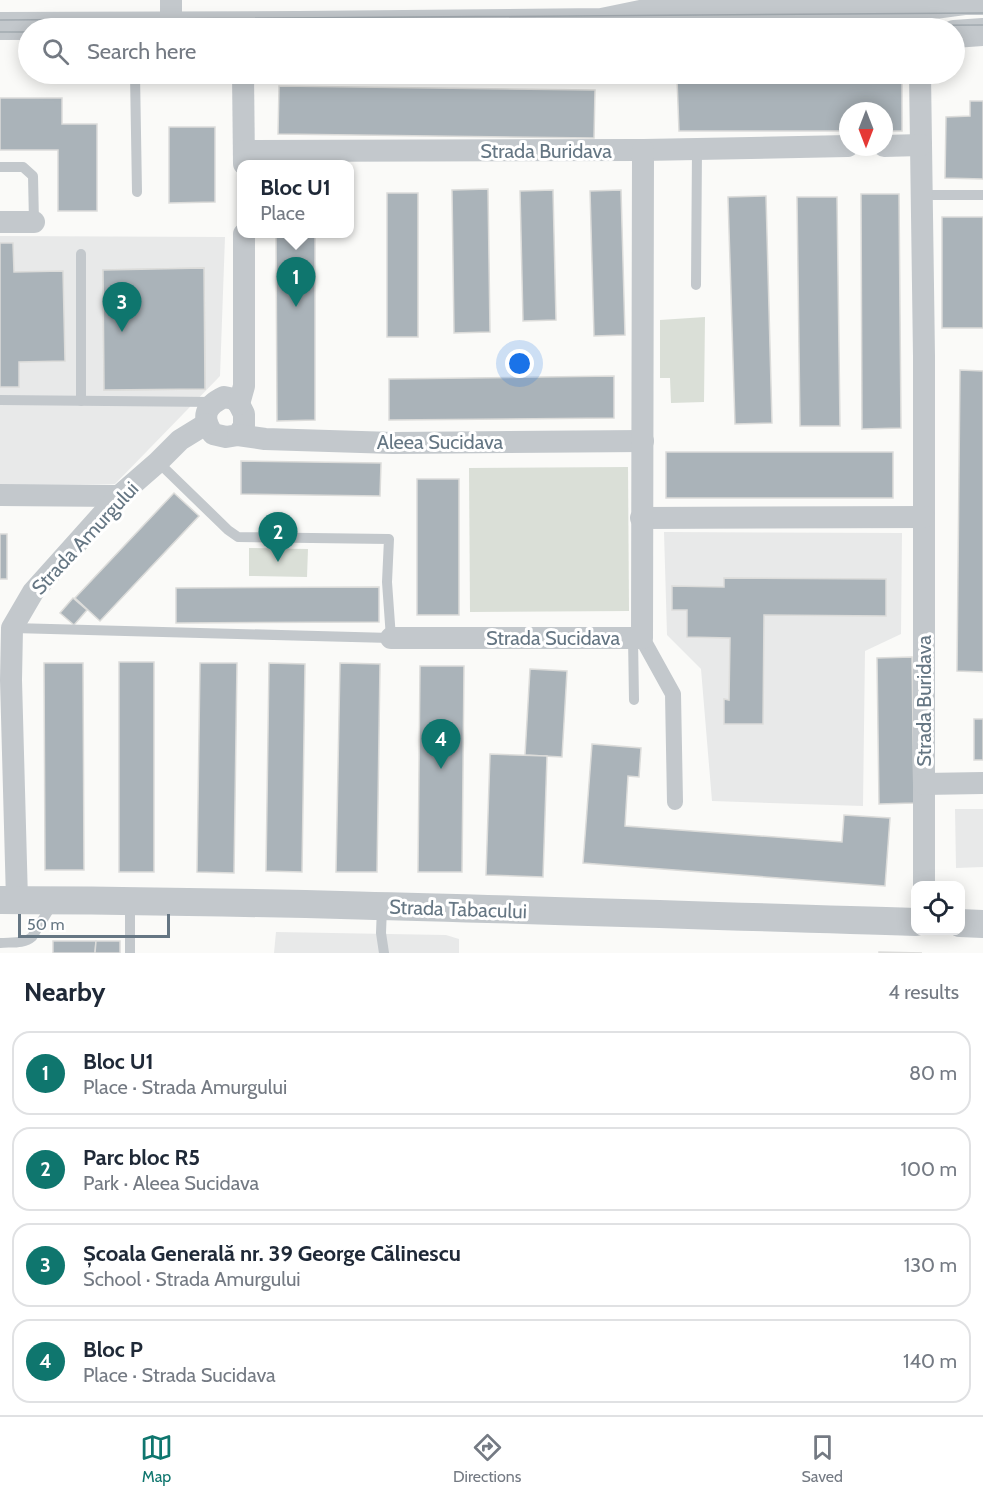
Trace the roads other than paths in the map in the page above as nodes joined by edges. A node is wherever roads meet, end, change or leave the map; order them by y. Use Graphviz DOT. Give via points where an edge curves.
graph roads {
  1 [pos="983,1"];
  2 [pos="171,13"];
  3 [pos="196,18"];
  4 [pos="634,18"];
  5 [pos="919,18"];
  6 [pos="0,26"];
  7 [pos="18,26"];
  8 [pos="983,32"];
  9 [pos="965,33"];
  10 [pos="135,84"];
  11 [pos="243,84"];
  12 [pos="920,84"];
  13 [pos="921,145"];
  14 [pos="839,146"];
  15 [pos="893,146"];
  16 [pos="697,149"];
  17 [pos="643,150"];
  18 [pos="244,158"];
  19 [pos="0,167"];
  20 [pos="137,192"];
  21 [pos="922,195"];
  22 [pos="983,195"];
  23 [pos="0,222"];
  24 [pos="34,222"];
  25 [pos="244,238"];
  26 [pos="81,254"];
  27 [pos="696,285"];
  28 [pos="0,400"];
  29 [pos="81,401"];
  30 [pos="214,402"];
  31 [pos="239,405"];
  32 [pos="206,424"];
  33 [pos="238,435"];
  34 [pos="643,441"];
  35 [pos="158,462"];
  36 [pos="0,495"];
  37 [pos="119,496"];
  38 [pos="924,517"];
  39 [pos="641,518"];
  40 [pos="12,628"];
  41 [pos="391,638"];
  42 [pos="637,638"];
  43 [pos="5,680"];
  44 [pos="634,700"];
  45 [pos="983,783"];
  46 [pos="924,784"];
  47 [pos="675,802"];
  48 [pos="924,881"];
  49 [pos="9,900"];
  50 [pos="55,900"];
  51 [pos="130,901"];
  52 [pos="382,906"];
  53 [pos="911,922"];
  54 [pos="965,923"];
  55 [pos="983,924"];
  56 [pos="0,943"];
  57 [pos="130,953"];
  58 [pos="384,953"];
  1 -- 5 [label="street" via="964,0"];
  2 -- 3 [label="street"];
  4 -- 5 [label="street" via="655,11"];
  6 -- 7 [label="street"];
  8 -- 9 [label="street"];
  10 -- 20 [label="lane"];
  11 -- 18 [label="street"];
  12 -- 13 [label="street, Strada Buridava"];
  13 -- 15 [label="street"];
  13 -- 21 [label="street, Strada Buridava"];
  14 -- 16 [label="street, Strada Buridava"];
  16 -- 17 [label="street, Strada Buridava"];
  16 -- 27 [label="lane"];
  17 -- 18 [label="street, Strada Buridava"];
  17 -- 34 [label="street, Strada Sucidava"];
  19 -- 24 [label="lane" via="23,166 33,176"];
  21 -- 22 [label="lane"];
  21 -- 38 [label="street, Strada Buridava"];
  23 -- 24 [label="street"];
  25 -- 31 [label="street" via="244,386"];
  26 -- 29 [label="lane"];
  28 -- 29 [label="lane"];
  29 -- 30 [label="lane"];
  30 -- 31 [label="street" via="224,397"];
  30 -- 32 [label="street" via="207,412"];
  31 -- 33 [label="street" via="244,426"];
  32 -- 33 [label="street" via="213,434"];
  32 -- 35 [label="street, Strada Amurgului" via="180,440"];
  33 -- 34 [label="street, Aleea Sucidava" via="393,443"];
  34 -- 39 [label="street, Strada Sucidava"];
  35 -- 37 [label="street, Strada Amurgului"];
  35 -- 41 [label="lane" via="238,537 389,539"];
  36 -- 37 [label="street"];
  37 -- 40 [label="street, Strada Amurgului" via="33,592"];
  38 -- 39 [label="street"];
  38 -- 46 [label="street, Strada Buridava"];
  39 -- 42 [label="street, Strada Sucidava"];
  40 -- 41 [label="lane, Strada Sucidava"];
  40 -- 43 [label="street, Strada Amurgului"];
  41 -- 42 [label="street, Strada Sucidava"];
  42 -- 44 [label="lane"];
  42 -- 47 [label="street" via="674,694"];
  43 -- 49 [label="street, Strada Amurgului"];
  45 -- 46 [label="street"];
  46 -- 48 [label="street, Strada Buridava"];
  49 -- 50 [label="street, Strada Tabacului"];
  50 -- 51 [label="street, Strada Tabacului"];
  50 -- 56 [label="lane" via="29,940"];
  51 -- 52 [label="street, Strada Tabacului"];
  51 -- 57 [label="lane"];
  52 -- 53 [label="street, Strada Tabacului"];
  52 -- 58 [label="lane"];
  54 -- 55 [label="street"];
}
